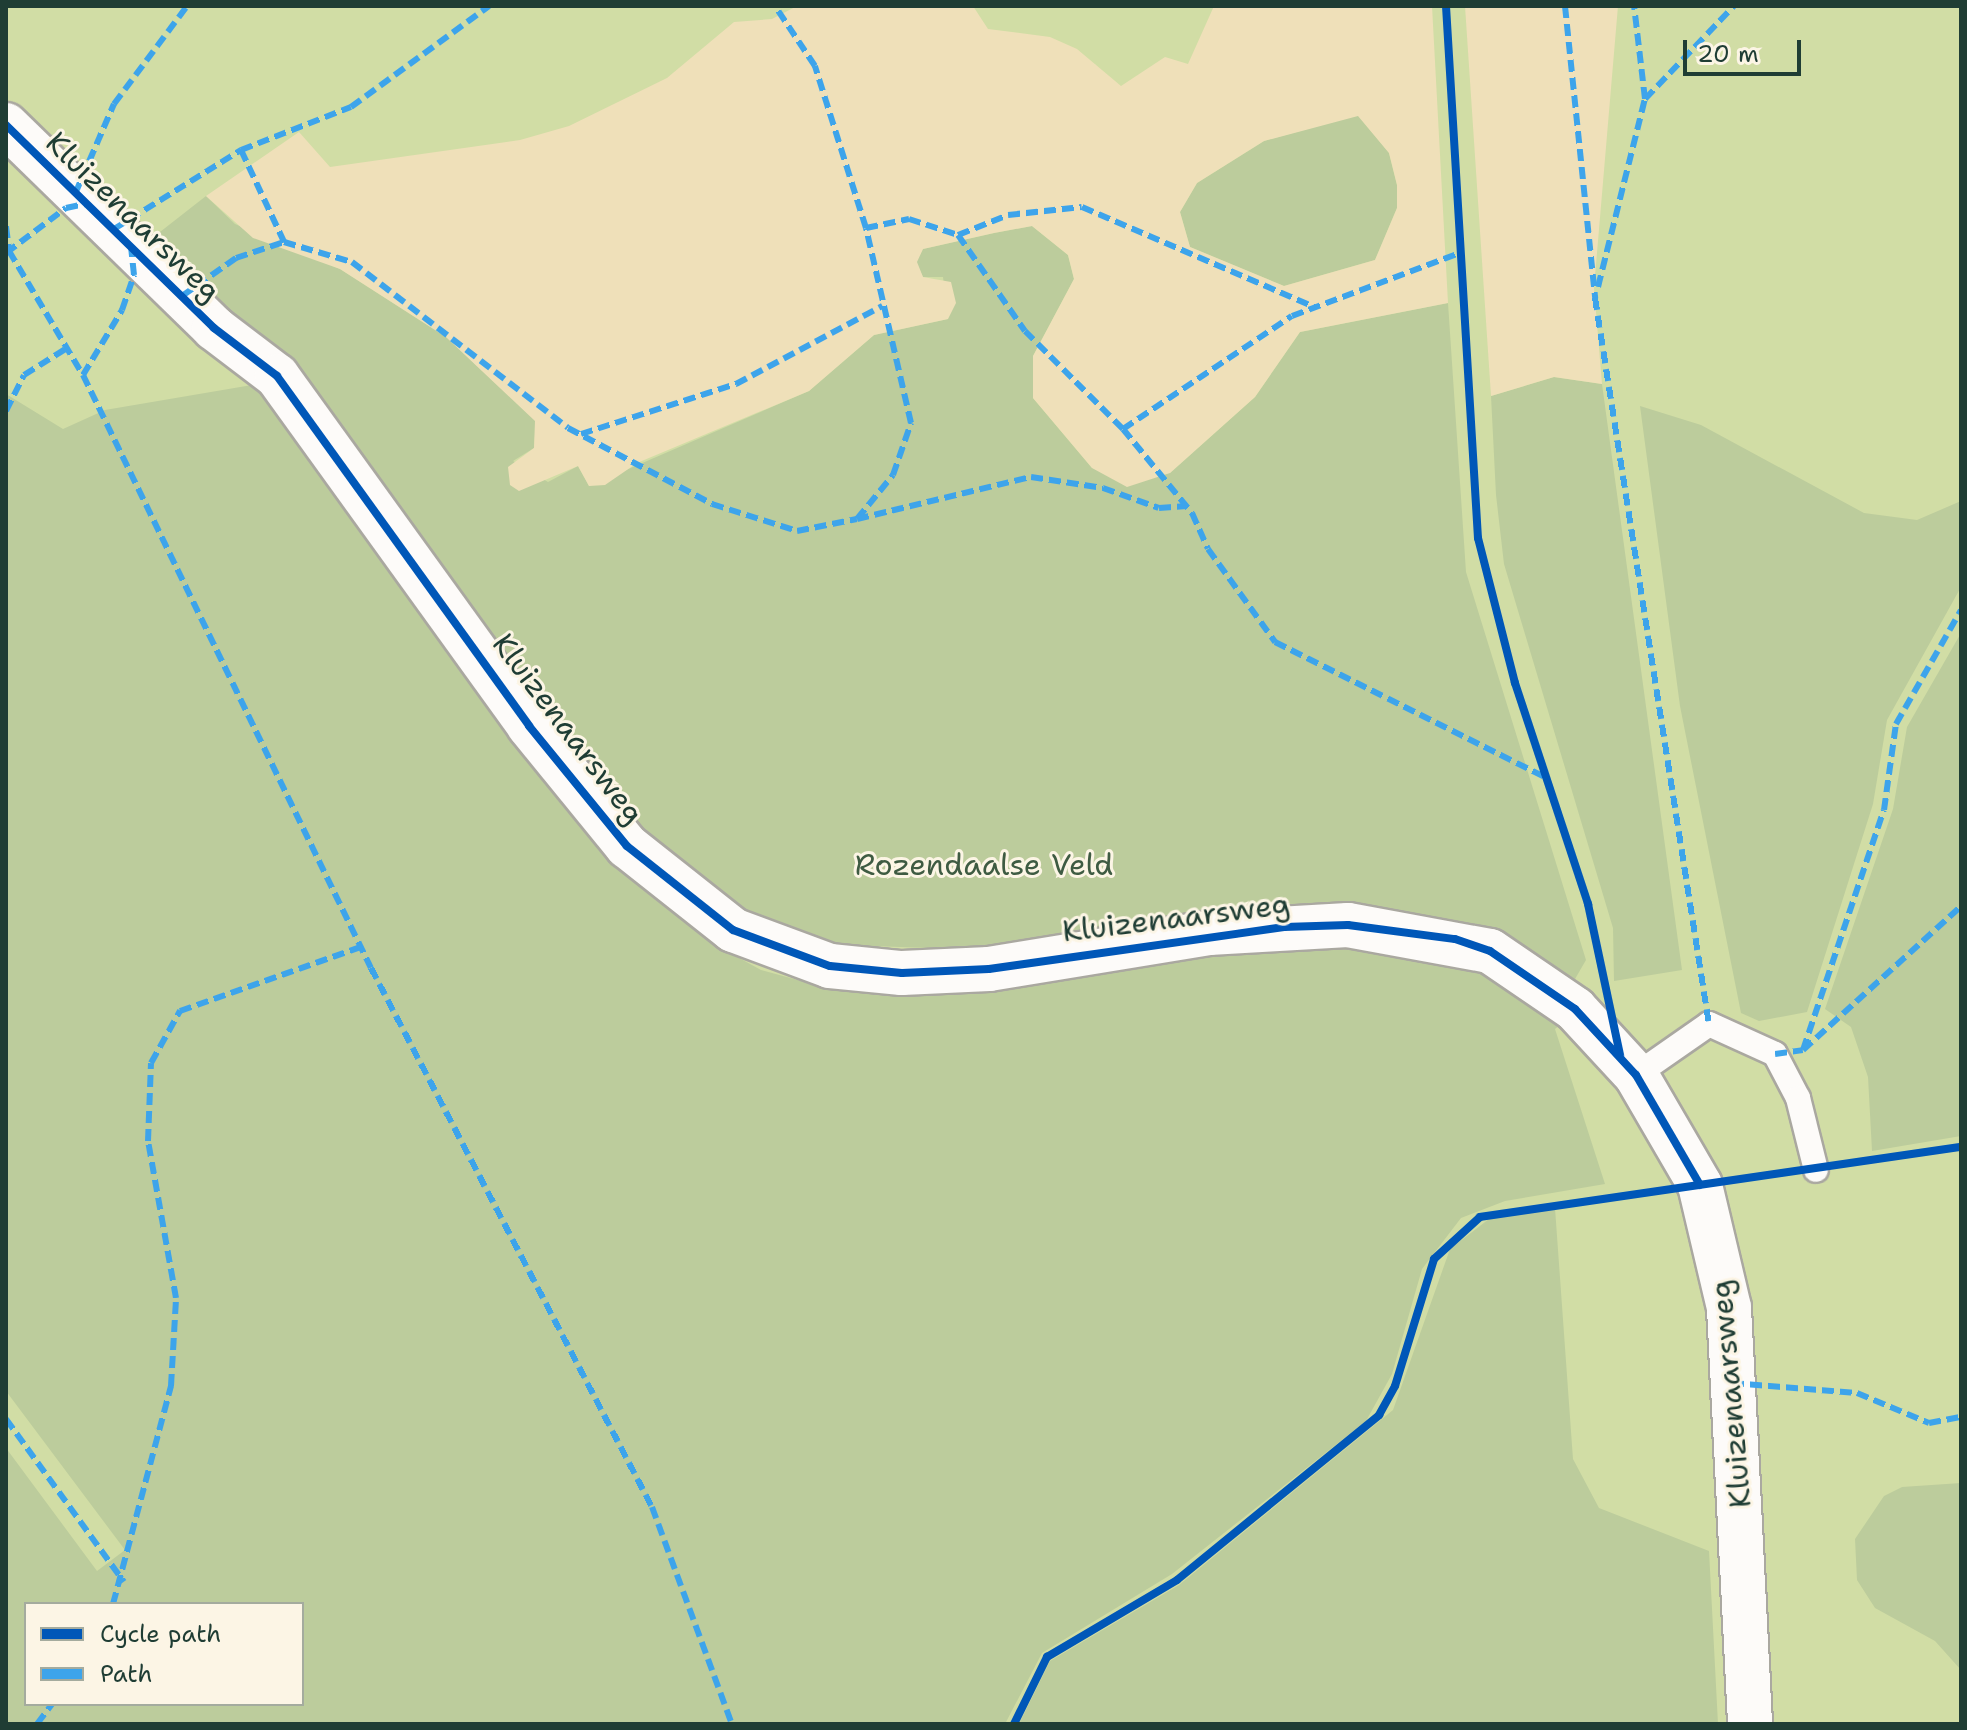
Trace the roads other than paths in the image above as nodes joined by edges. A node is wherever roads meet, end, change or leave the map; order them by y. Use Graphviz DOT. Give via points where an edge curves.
graph roads {
  1 [pos="6,125"];
  2 [pos="1636,1075"];
  3 [pos="1816,1170"];
  4 [pos="1750,1724"];
  1 -- 2 [label="street, Kluizenaarsweg" via="214,328 277,376 529,726 627,846 733,930 830,966 902,973 989,969 1284,927 1348,925 1455,939 1490,951 1575,1009"];
  2 -- 3 [label="lane" via="1709,1024 1775,1054 1798,1098"];
  2 -- 4 [label="street, Kluizenaarsweg" via="1700,1185 1729,1308"];
}
